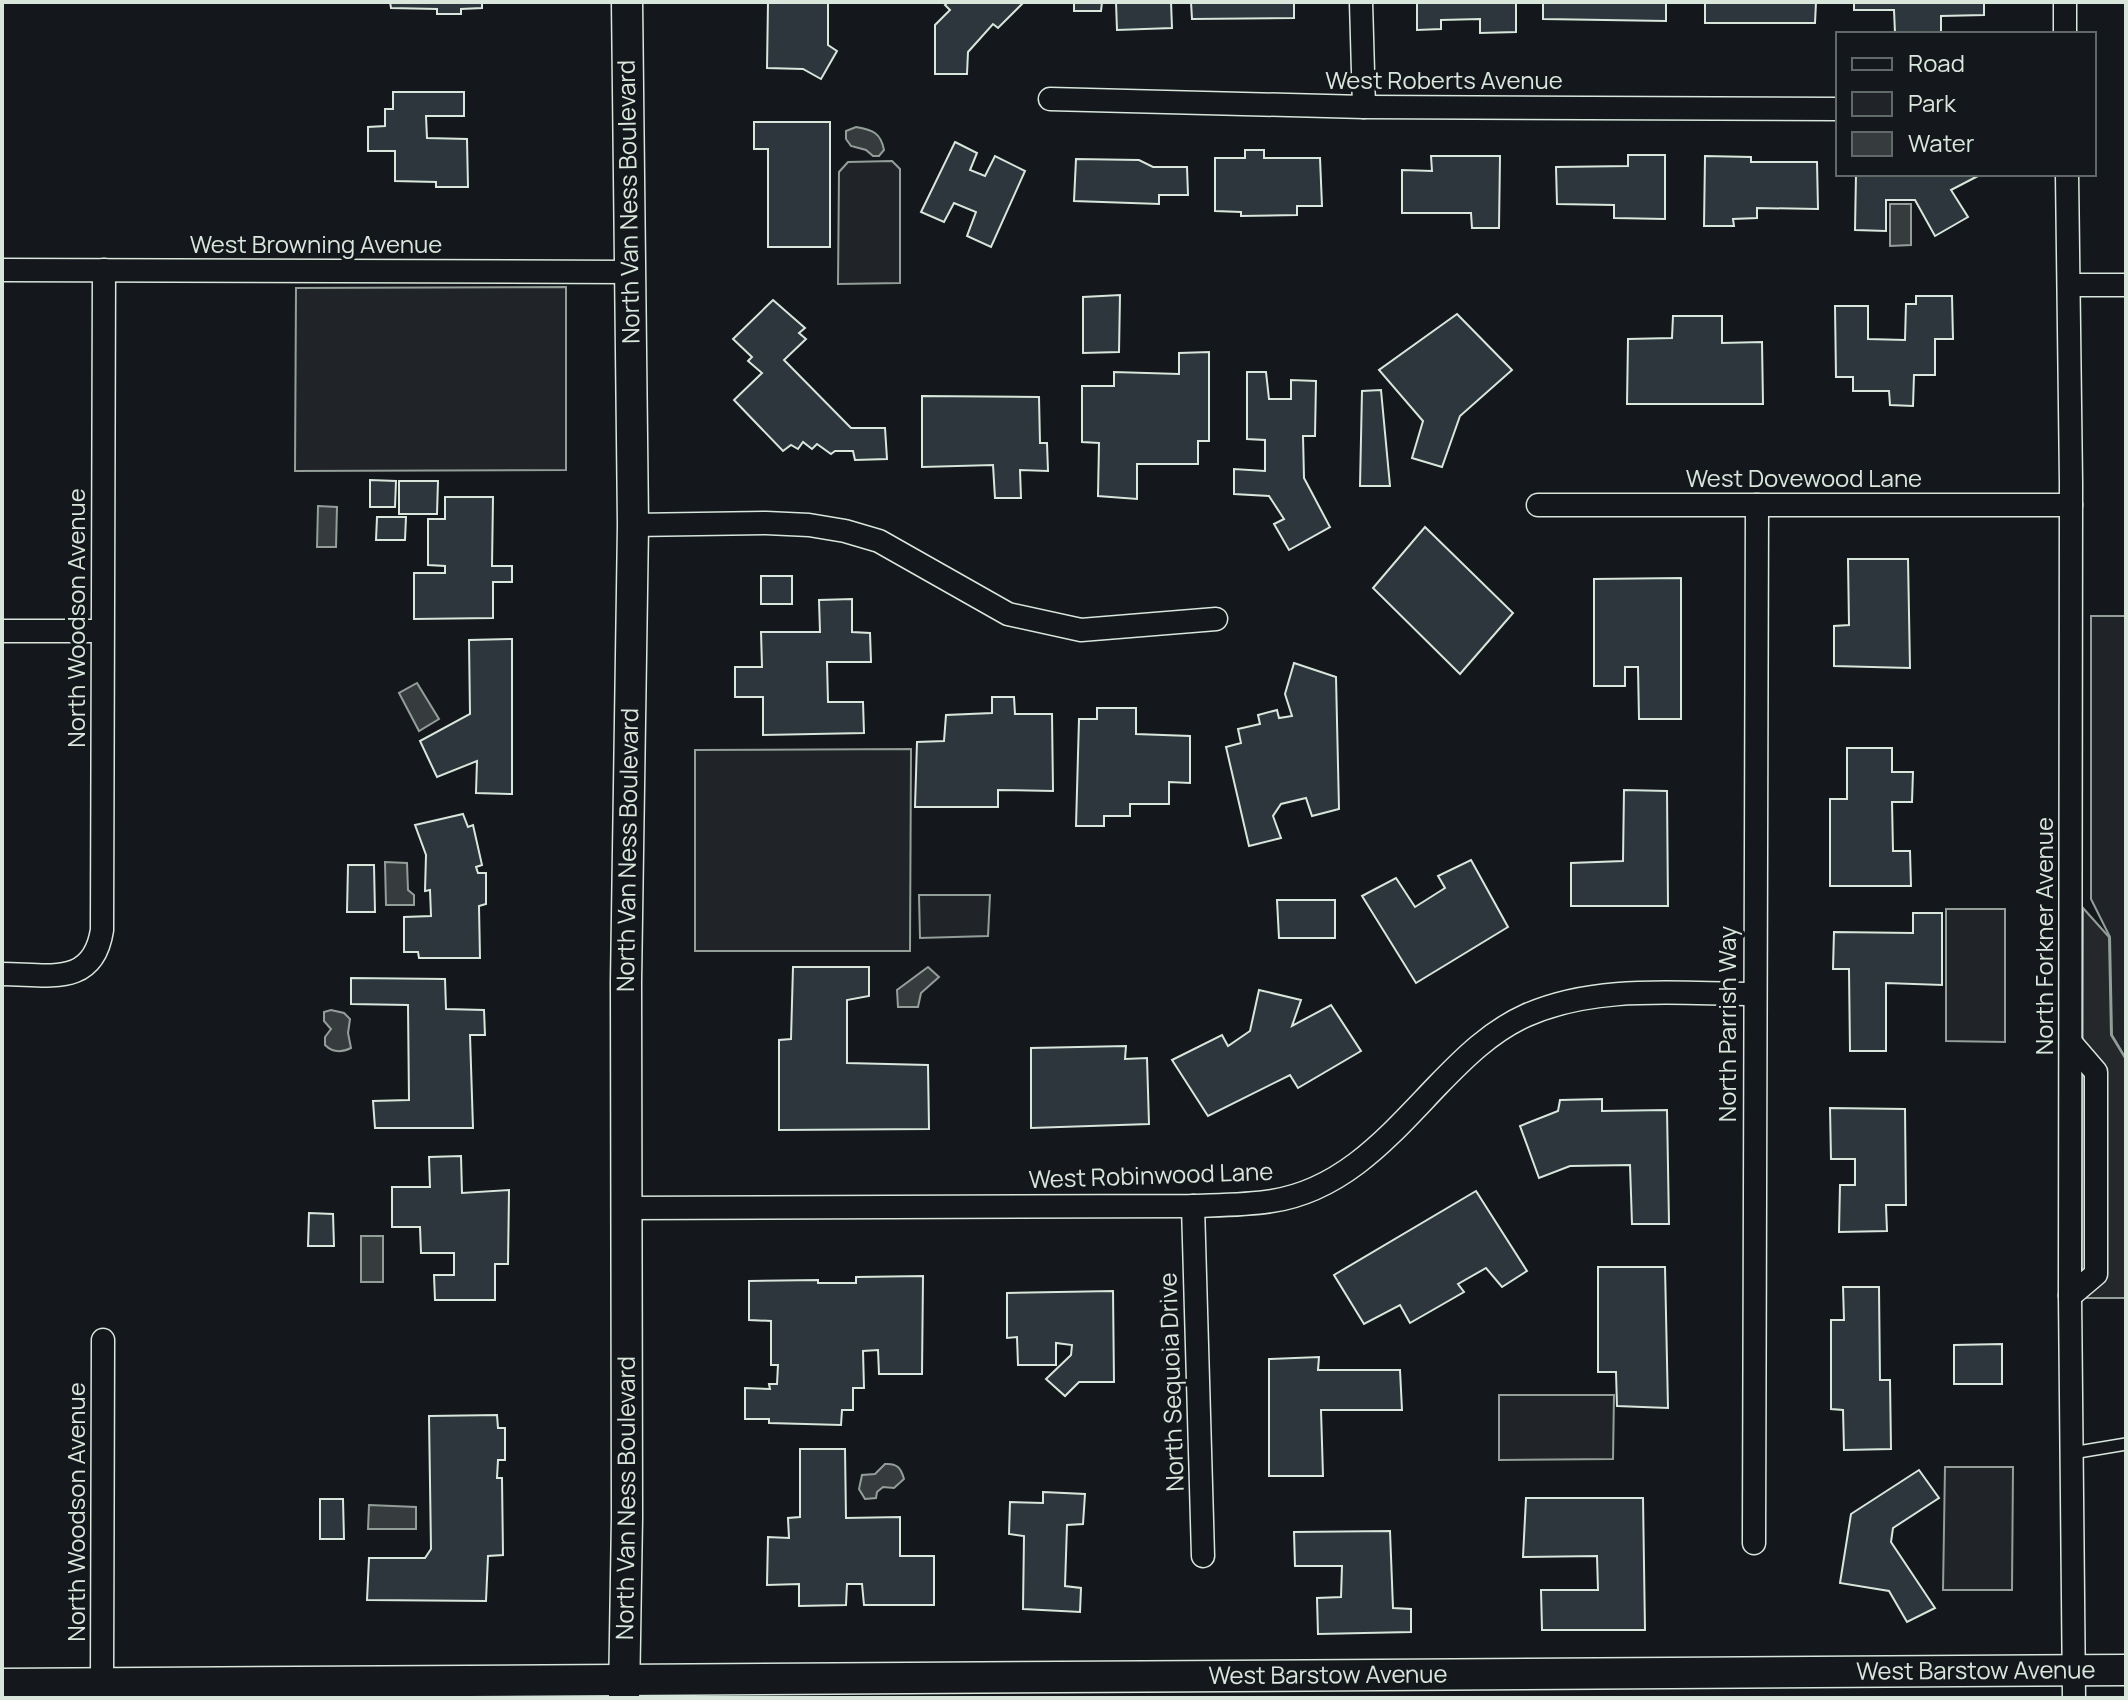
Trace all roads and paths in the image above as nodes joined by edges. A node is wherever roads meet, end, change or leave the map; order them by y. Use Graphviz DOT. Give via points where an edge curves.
graph roads {
  1 [pos="627,2"];
  2 [pos="1361,2"];
  3 [pos="2065,2"];
  4 [pos="2065,32"];
  5 [pos="1050,99"];
  6 [pos="1364,107"];
  7 [pos="1836,109"];
  8 [pos="2067,176"];
  9 [pos="2,270"];
  10 [pos="104,270"];
  11 [pos="631,272"];
  12 [pos="2069,285"];
  13 [pos="2126,285"];
  14 [pos="1538,505"];
  15 [pos="1757,505"];
  16 [pos="2071,505"];
  17 [pos="633,525"];
  18 [pos="1216,619"];
  19 [pos="2,631"];
  20 [pos="102,631"];
  21 [pos="2,974"];
  22 [pos="1754,994"];
  23 [pos="1193,1206"];
  24 [pos="625,1208"];
  25 [pos="103,1340"];
  26 [pos="2126,1444"];
  27 [pos="2072,1453"];
  28 [pos="1754,1543"];
  29 [pos="1203,1556"];
  30 [pos="2126,1670"];
  31 [pos="102,1683"];
  32 [pos="2,1684"];
  33 [pos="2074,1684"];
  34 [pos="624,1690"];
  1 -- 11 [label="street, North Van Ness Boulevard"];
  2 -- 6 [label="street"];
  3 -- 4 [label="street"];
  5 -- 6 [label="street, West Roberts Avenue"];
  6 -- 7 [label="street, West Roberts Avenue"];
  8 -- 12 [label="street, North Forkner Avenue"];
  9 -- 10 [label="street, West Browning Avenue"];
  10 -- 11 [label="street, West Browning Avenue"];
  10 -- 20 [label="street, North Woodson Avenue"];
  11 -- 17 [label="street, North Van Ness Boulevard"];
  12 -- 13 [label="street"];
  12 -- 16 [label="street, North Forkner Avenue"];
  14 -- 15 [label="street, West Dovewood Lane"];
  15 -- 16 [label="street, West Dovewood Lane"];
  15 -- 22 [label="street, North Parrish Way"];
  16 -- 27 [label="street, North Forkner Avenue"];
  17 -- 18 [label="street" via="766,523 845,531 879,541 1008,614 1081,630"];
  17 -- 24 [label="street, North Van Ness Boulevard"];
  19 -- 20 [label="street"];
  20 -- 21 [label="street, North Woodson Avenue" via="99,948 90,964 75,972"];
  22 -- 23 [label="street, West Robinwood Lane" via="1616,994 1570,1000 1526,1016 1487,1038 1373,1152 1344,1173 1274,1201"];
  22 -- 28 [label="street, North Parrish Way"];
  23 -- 24 [label="street, West Robinwood Lane"];
  23 -- 29 [label="street, North Sequoia Drive"];
  24 -- 34 [label="street, North Van Ness Boulevard"];
  25 -- 31 [label="street, North Woodson Avenue"];
  26 -- 27 [label="lane"];
  27 -- 33 [label="street, North Forkner Avenue"];
  30 -- 33 [label="street, West Barstow Avenue"];
  31 -- 32 [label="street, West Barstow Avenue"];
  31 -- 34 [label="street, West Barstow Avenue"];
  33 -- 34 [label="street, West Barstow Avenue"];
}
